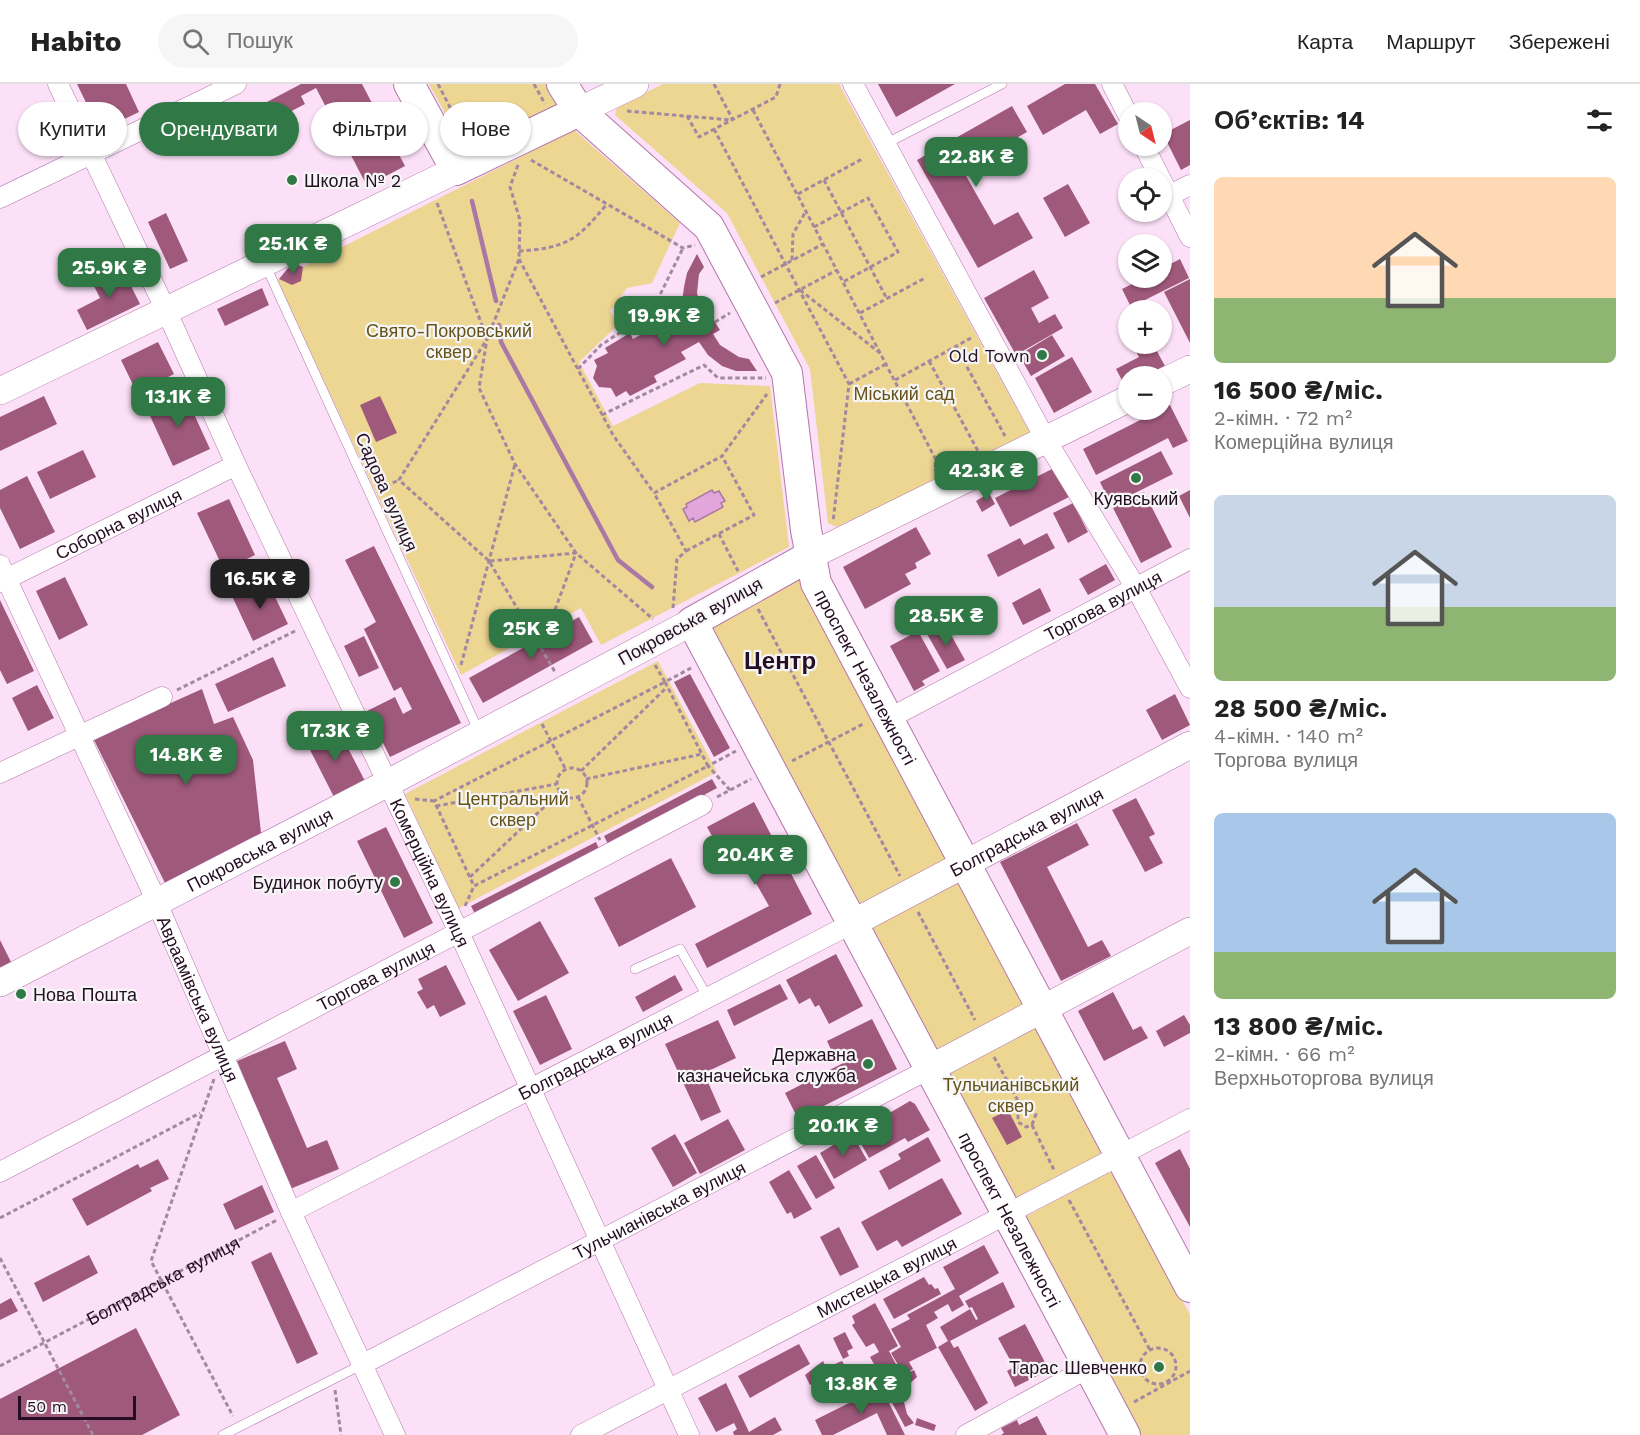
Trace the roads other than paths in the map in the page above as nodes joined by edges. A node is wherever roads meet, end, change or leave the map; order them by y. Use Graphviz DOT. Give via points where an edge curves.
graph roads {
  1 [pos="58,84"];
  2 [pos="236,84"];
  3 [pos="410,84"];
  4 [pos="635,84"];
  5 [pos="853,84"];
  6 [pos="1002,84"];
  7 [pos="1112,84"];
  8 [pos="554,96"];
  9 [pos="67,102"];
  10 [pos="1121,102"];
  11 [pos="579,111"];
  12 [pos="127,136"];
  13 [pos="885,144"];
  14 [pos="85,156"];
  15 [pos="92,156"];
  16 [pos="456,170"];
  17 [pos="1190,185"];
  18 [pos="1172,194"];
  19 [pos="0,198"];
  20 [pos="1172,199"];
  21 [pos="1190,237"];
  22 [pos="264,263"];
  23 [pos="167,312"];
  24 [pos="1190,369"];
  25 [pos="1172,378"];
  26 [pos="0,392"];
  27 [pos="1118,404"];
  28 [pos="1046,440"];
  29 [pos="236,465"];
  30 [pos="810,555"];
  31 [pos="1190,559"];
  32 [pos="2,575"];
  33 [pos="1136,588"];
  34 [pos="681,628"];
  35 [pos="1190,688"];
  36 [pos="162,697"];
  37 [pos="877,721"];
  38 [pos="79,734"];
  39 [pos="480,734"];
  40 [pos="1190,745"];
  41 [pos="0,773"];
  42 [pos="388,783"];
  43 [pos="702,805"];
  44 [pos="965,864"];
  45 [pos="156,902"];
  46 [pos="853,923"];
  47 [pos="1190,931"];
  48 [pos="460,934"];
  49 [pos="635,969"];
  50 [pos="0,983"];
  51 [pos="707,996"];
  52 [pos="1042,1009"];
  53 [pos="222,1054"];
  54 [pos="931,1068"];
  55 [pos="531,1086"];
  56 [pos="1190,1119"];
  57 [pos="1120,1155"];
  58 [pos="0,1172"];
  59 [pos="291,1212"];
  60 [pos="1008,1214"];
  61 [pos="600,1240"];
  62 [pos="1190,1287"];
  63 [pos="363,1364"];
  64 [pos="1090,1367"];
  65 [pos="669,1391"];
  66 [pos="223,1435"];
  67 [pos="395,1435"];
  68 [pos="581,1435"];
  69 [pos="689,1435"];
  70 [pos="966,1435"];
  71 [pos="1125,1435"];
  1 -- 9 [label="street, Комерційна вулиця"];
  2 -- 12 [label="street"];
  3 -- 16 [label="main road"];
  4 -- 11 [label="main road"];
  5 -- 13 [label="street"];
  6 -- 13 [label="lane"];
  7 -- 10 [label="street"];
  8 -- 11 [label="main road, проспект Незалежності"];
  11 -- 16 [label="main road"];
  11 -- 30 [label="main road, проспект Незалежності" via="709,227 787,373"];
  13 -- 28 [label="street"];
  14 -- 19 [label="street"];
  15 -- 23 [label="street, Комерційна вулиця"];
  16 -- 22 [label="main road"];
  17 -- 18 [label="street"];
  20 -- 21 [label="street"];
  22 -- 23 [label="main road"];
  22 -- 39 [label="lane, Садова вулиця"];
  23 -- 26 [label="main road"];
  23 -- 29 [label="street, Комерційна вулиця"];
  24 -- 25 [label="main road"];
  27 -- 28 [label="main road, Покровська вулиця"];
  28 -- 30 [label="main road, Покровська вулиця"];
  28 -- 33 [label="street"];
  29 -- 32 [label="street, Соборна вулиця"];
  29 -- 42 [label="street, Комерційна вулиця"];
  30 -- 34 [label="main road, Покровська вулиця"];
  30 -- 37 [label="main road, проспект Незалежності" via="816,583"];
  31 -- 33 [label="street, Торгова вулиця"];
  32 -- 38 [label="street, Авраамівська вулиця"];
  33 -- 35 [label="street"];
  33 -- 37 [label="street, Торгова вулиця"];
  34 -- 39 [label="main road, Покровська вулиця"];
  34 -- 46 [label="main road, проспект Незалежності"];
  36 -- 38 [label="street"];
  37 -- 44 [label="main road, проспект Незалежності"];
  38 -- 41 [label="street"];
  38 -- 45 [label="street, Авраамівська вулиця"];
  39 -- 42 [label="main road, Покровська вулиця"];
  40 -- 44 [label="main road, Болградська вулиця"];
  42 -- 45 [label="main road, Покровська вулиця"];
  42 -- 48 [label="street, Комерційна вулиця"];
  43 -- 48 [label="street, Торгова вулиця"];
  44 -- 46 [label="main road, Болградська вулиця"];
  44 -- 52 [label="main road, проспект Незалежності"];
  45 -- 50 [label="main road, Покровська вулиця"];
  45 -- 53 [label="street, Авраамівська вулиця"];
  46 -- 51 [label="street, Болградська вулиця"];
  46 -- 54 [label="main road, проспект Незалежності"];
  47 -- 52 [label="main road, Тульчианівська вулиця"];
  48 -- 53 [label="street, Торгова вулиця"];
  48 -- 55 [label="street, Комерційна вулиця"];
  49 -- 51 [label="lane" via="680,949"];
  51 -- 55 [label="street, Болградська вулиця"];
  52 -- 54 [label="main road, Тульчианівська вулиця"];
  52 -- 57 [label="main road, проспект Незалежності"];
  53 -- 58 [label="street, Торгова вулиця"];
  53 -- 59 [label="street, Авраамівська вулиця"];
  54 -- 60 [label="main road, проспект Незалежності"];
  54 -- 61 [label="street, Тульчианівська вулиця"];
  55 -- 59 [label="street, Болградська вулиця"];
  55 -- 61 [label="street, Комерційна вулиця"];
  56 -- 57 [label="street, Мистецька вулиця"];
  57 -- 60 [label="street, Мистецька вулиця"];
  57 -- 62 [label="main road, проспект Незалежності"];
  59 -- 63 [label="street, Авраамівська вулиця"];
  60 -- 64 [label="main road, проспект Незалежності"];
  60 -- 65 [label="street, Мистецька вулиця"];
  61 -- 63 [label="street, Тульчианівська вулиця"];
  61 -- 65 [label="street, Комерційна вулиця"];
  63 -- 66 [label="lane, Тульчианівська вулиця"];
  63 -- 67 [label="street, Авраамівська вулиця"];
  64 -- 70 [label="street"];
  64 -- 71 [label="main road, проспект Незалежності"];
  65 -- 68 [label="street, Мистецька вулиця"];
  65 -- 69 [label="street, Комерційна вулиця"];
}
